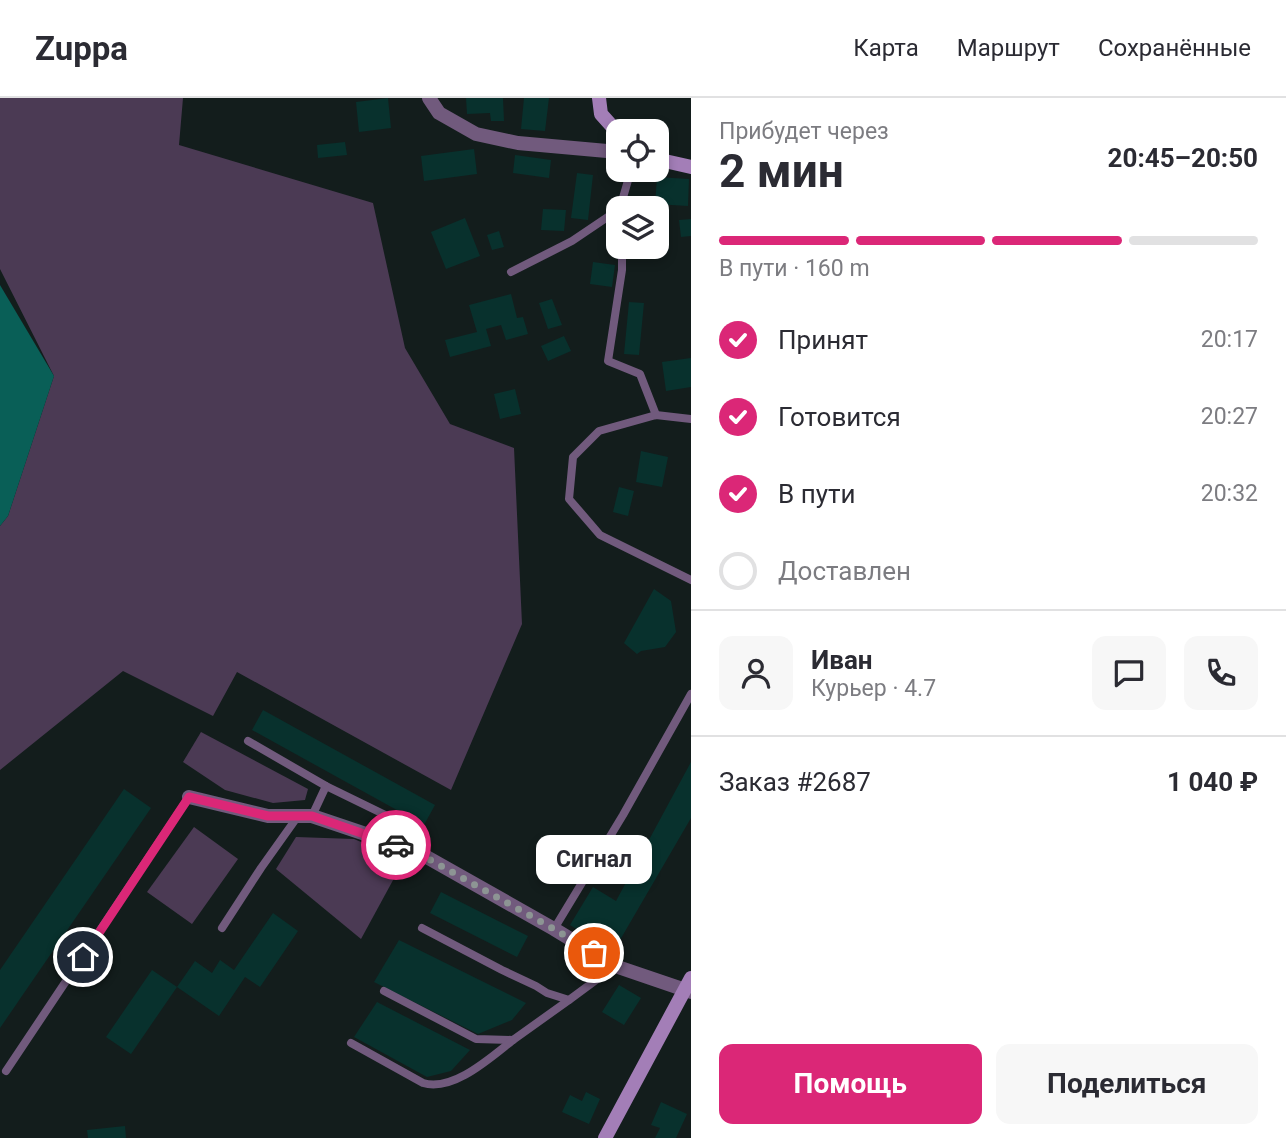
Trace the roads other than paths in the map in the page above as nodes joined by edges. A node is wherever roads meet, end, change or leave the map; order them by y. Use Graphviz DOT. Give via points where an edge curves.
graph roads {
  1 [pos="429,98"];
  2 [pos="599,98"];
  3 [pos="606,120"];
  4 [pos="606,151"];
  5 [pos="669,162"];
  6 [pos="691,167"];
  7 [pos="606,218"];
  8 [pos="622,259"];
  9 [pos="511,272"];
  10 [pos="656,415"];
  11 [pos="691,419"];
  12 [pos="691,580"];
  13 [pos="691,694"];
  14 [pos="248,741"];
  15 [pos="326,786"];
  16 [pos="189,797"];
  17 [pos="305,816"];
  18 [pos="416,852"];
  19 [pos="222,928"];
  20 [pos="422,928"];
  21 [pos="554,929"];
  22 [pos="615,966"];
  23 [pos="689,987"];
  24 [pos="384,991"];
  25 [pos="569,1000"];
  26 [pos="513,1040"];
  27 [pos="351,1043"];
  28 [pos="6,1071"];
  29 [pos="605,1138"];
  1 -- 4 [label="street" via="439,113 476,134 518,143"];
  2 -- 3 [label="street"];
  5 -- 6 [label="street"];
  7 -- 9 [label="lane"];
  8 -- 10 [label="lane" via="608,361 640,374"];
  10 -- 11 [label="lane"];
  10 -- 12 [label="lane" via="599,431 573,457 569,499 600,535"];
  13 -- 21 [label="lane"];
  14 -- 15 [label="lane"];
  15 -- 17 [label="lane"];
  15 -- 18 [label="lane" via="412,828"];
  16 -- 17 [label="street" via="268,816"];
  16 -- 28 [label="lane"];
  17 -- 18 [label="street"];
  17 -- 19 [label="lane"];
  18 -- 21 [label="street"];
  20 -- 25 [label="lane"];
  21 -- 22 [label="street"];
  22 -- 23 [label="street"];
  22 -- 25 [label="lane"];
  23 -- 29 [label="street"];
  24 -- 26 [label="lane" via="476,1039"];
  25 -- 26 [label="lane"];
  26 -- 27 [label="lane" via="458,1079 432,1086"];
}
